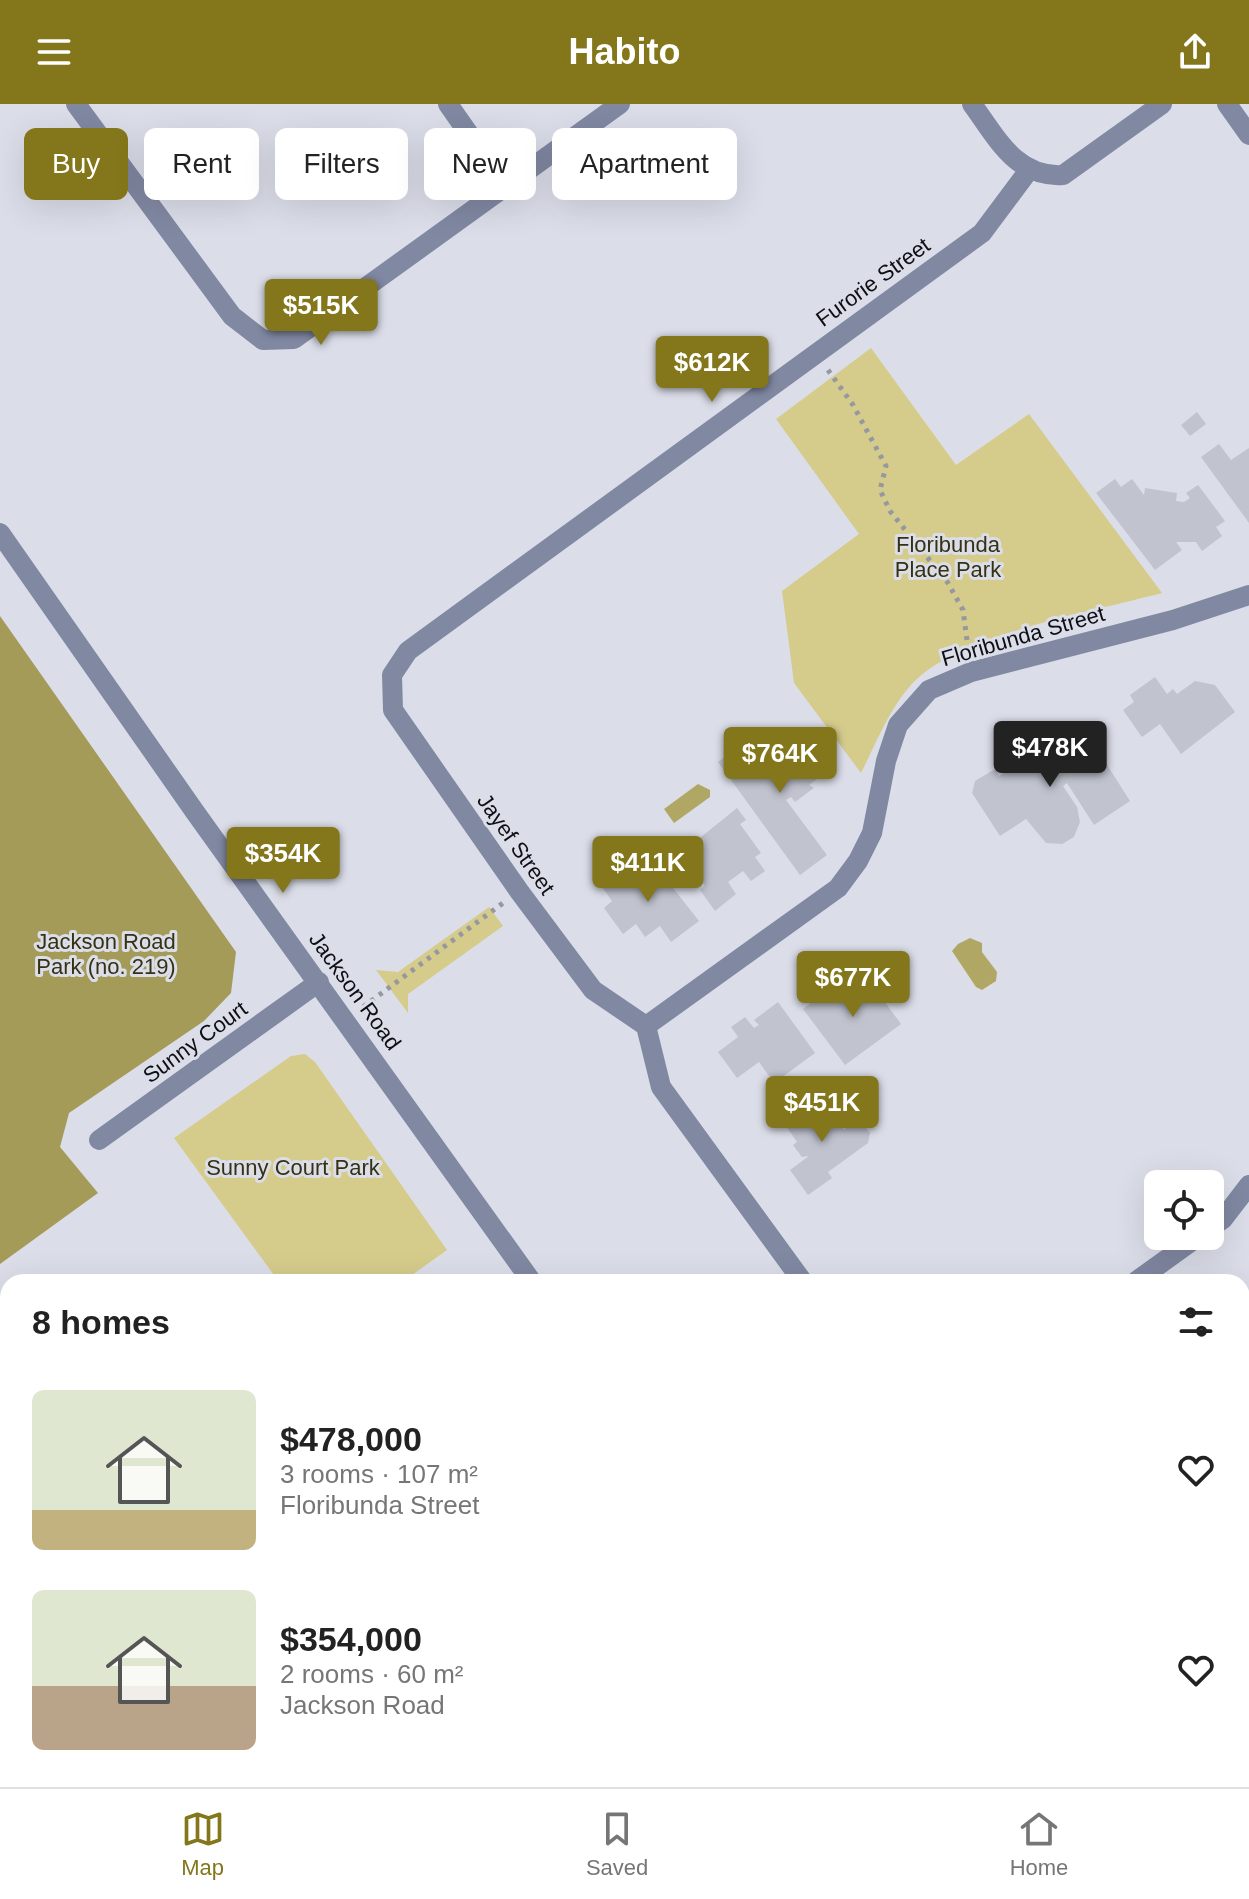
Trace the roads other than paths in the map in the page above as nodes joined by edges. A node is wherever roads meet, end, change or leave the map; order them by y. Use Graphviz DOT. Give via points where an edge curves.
graph roads {
  1 [pos="76,104"];
  2 [pos="448,104"];
  3 [pos="620,104"];
  4 [pos="972,104"];
  5 [pos="1162,104"];
  6 [pos="1227,104"];
  7 [pos="465,128"];
  8 [pos="1249,135"];
  9 [pos="536,165"];
  10 [pos="1029,170"];
  11 [pos="488,200"];
  12 [pos="0,533"];
  13 [pos="1249,595"];
  14 [pos="408,651"];
  15 [pos="319,982"];
  16 [pos="646,1026"];
  17 [pos="99,1140"];
  18 [pos="1249,1185"];
  19 [pos="1224,1216"];
  20 [pos="1180,1250"];
  21 [pos="526,1274"];
  22 [pos="797,1274"];
  23 [pos="1146,1274"];
  1 -- 11 [label="street" via="232,316 263,340 294,339"];
  2 -- 7 [label="street"];
  3 -- 9 [label="street"];
  4 -- 10 [label="street" via="1010,156"];
  5 -- 10 [label="street" via="1063,175"];
  6 -- 8 [label="street"];
  10 -- 14 [label="street, Furorie Street" via="982,233"];
  12 -- 15 [label="street, Jackson Road"];
  13 -- 16 [label="street, Floribunda Street" via="971,672 929,690 898,725 872,833 838,888"];
  14 -- 16 [label="street, Jayef Street" via="392,675 393,710 593,990"];
  15 -- 17 [label="street, Sunny Court"];
  15 -- 21 [label="street, Jackson Road"];
  16 -- 22 [label="street" via="661,1087"];
  18 -- 19 [label="street"];
  20 -- 23 [label="street"];
}
